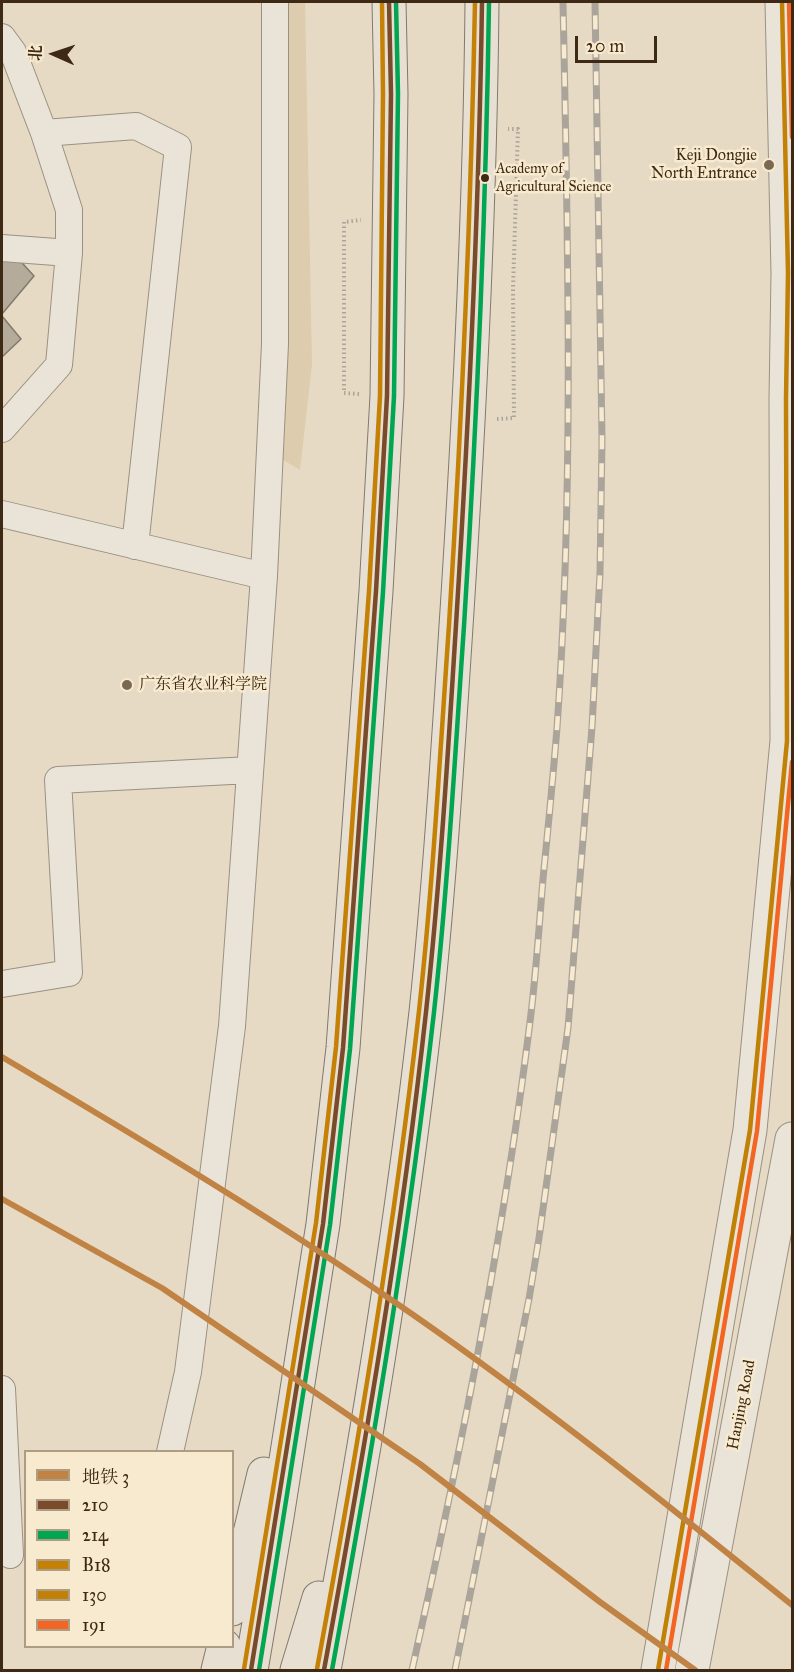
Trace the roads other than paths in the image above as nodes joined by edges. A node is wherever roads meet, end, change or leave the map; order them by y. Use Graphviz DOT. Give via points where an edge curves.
graph roads {
  1 [pos="275,2"];
  2 [pos="378,2"];
  3 [pos="389,2"];
  4 [pos="482,2"];
  5 [pos="782,2"];
  6 [pos="2,37"];
  7 [pos="391,94"];
  8 [pos="44,133"];
  9 [pos="2,248"];
  10 [pos="69,253"];
  11 [pos="790,274"];
  12 [pos="2,429"];
  13 [pos="2,514"];
  14 [pos="135,546"];
  15 [pos="264,576"];
  16 [pos="250,770"];
  17 [pos="2,984"];
  18 [pos="792,1139"];
  19 [pos="323,1224"];
  20 [pos="2,1389"];
  21 [pos="364,1447"];
  22 [pos="170,1450"];
  23 [pos="12,1554"];
  24 [pos="234,1601"];
  25 [pos="224,1648"];
  26 [pos="218,1671"];
  27 [pos="251,1671"];
  28 [pos="297,1671"];
  29 [pos="324,1671"];
  30 [pos="658,1671"];
  31 [pos="692,1671"];
  1 -- 15 [label="street" via="275,344"];
  2 -- 7 [label="highway"];
  3 -- 7 [label="highway"];
  4 -- 21 [label="highway" via="474,330 445,787 406,1170"];
  5 -- 11 [label="street"];
  6 -- 8 [label="street" via="13,52"];
  7 -- 19 [label="highway" via="387,396 376,591 343,1048"];
  8 -- 10 [label="street" via="69,210"];
  8 -- 14 [label="street" via="136,126 178,147"];
  9 -- 10 [label="street"];
  10 -- 12 [label="street" via="59,365"];
  11 -- 30 [label="street" via="786,399 788,741 750,1130"];
  13 -- 14 [label="street"];
  14 -- 15 [label="street"];
  15 -- 16 [label="street"];
  16 -- 17 [label="street" via="58,780 69,973"];
  16 -- 22 [label="street" via="230,1038 188,1372"];
  18 -- 31 [label="street, Hanjing Road"];
  19 -- 24 [label="highway"];
  19 -- 27 [label="highway"];
  20 -- 23 [label="street"];
  21 -- 28 [label="highway"];
  21 -- 29 [label="highway"];
  25 -- 26 [label="highway"];
}
